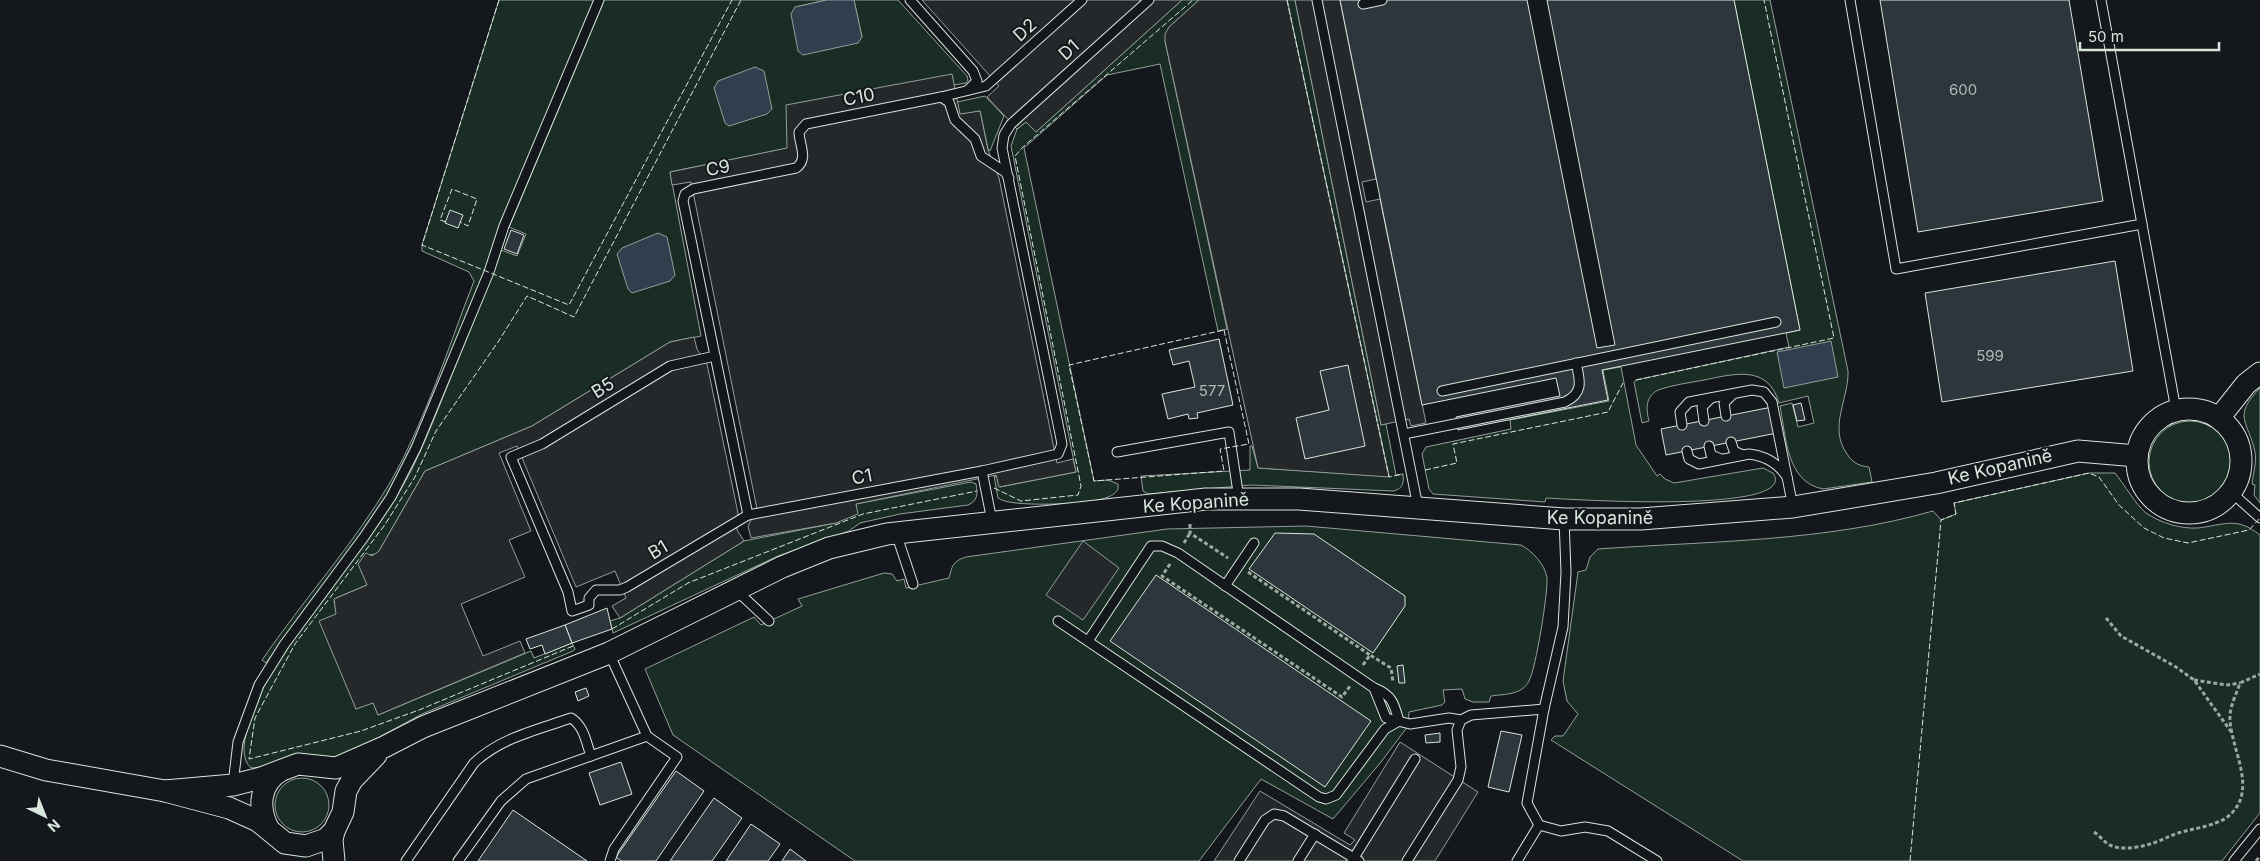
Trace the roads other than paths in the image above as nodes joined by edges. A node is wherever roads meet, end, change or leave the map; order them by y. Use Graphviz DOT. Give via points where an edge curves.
graph roads {
  1 [pos="599,0"];
  2 [pos="910,0"];
  3 [pos="1082,0"];
  4 [pos="1149,0"];
  5 [pos="1317,0"];
  6 [pos="1382,0"];
  7 [pos="1850,0"];
  8 [pos="2101,0"];
  9 [pos="1363,4"];
  10 [pos="990,83"];
  11 [pos="968,90"];
  12 [pos="941,98"];
  13 [pos="796,168"];
  14 [pos="1009,178"];
  15 [pos="2142,224"];
  16 [pos="1776,322"];
  17 [pos="715,356"];
  18 [pos="1576,363"];
  19 [pos="2260,372"];
  20 [pos="1442,391"];
  21 [pos="1734,394"];
  22 [pos="1711,398"];
  23 [pos="2176,410"];
  24 [pos="1726,416"];
  25 [pos="2219,418"];
  26 [pos="1704,421"];
  27 [pos="1682,425"];
  28 [pos="1404,434"];
  29 [pos="1731,442"];
  30 [pos="1709,446"];
  31 [pos="1687,451"];
  32 [pos="1117,452"];
  33 [pos="1744,455"];
  34 [pos="2137,456"];
  35 [pos="1721,460"];
  36 [pos="982,471"];
  37 [pos="1787,477"];
  38 [pos="2231,492"];
  39 [pos="1239,499"];
  40 [pos="1793,507"];
  41 [pos="1419,509"];
  42 [pos="748,515"];
  43 [pos="2260,518"];
  44 [pos="1564,519"];
  45 [pos="992,521"];
  46 [pos="896,532"];
  47 [pos="1254,543"];
  48 [pos="913,584"];
  49 [pos="1225,586"];
  50 [pos="735,590"];
  51 [pos="589,605"];
  52 [pos="769,621"];
  53 [pos="1058,621"];
  54 [pos="1088,641"];
  55 [pos="609,653"];
  56 [pos="1544,710"];
  57 [pos="1461,720"];
  58 [pos="1399,721"];
  59 [pos="647,736"];
  60 [pos="384,747"];
  61 [pos="0,756"];
  62 [pos="591,756"];
  63 [pos="1416,759"];
  64 [pos="286,767"];
  65 [pos="320,767"];
  66 [pos="233,785"];
  67 [pos="166,791"];
  68 [pos="344,801"];
  69 [pos="1539,825"];
  70 [pos="268,828"];
  71 [pos="2260,829"];
  72 [pos="334,831"];
  73 [pos="1315,834"];
  74 [pos="285,842"];
  75 [pos="1355,860"];
  76 [pos="313,861"];
  77 [pos="334,861"];
  78 [pos="406,861"];
  79 [pos="458,861"];
  80 [pos="610,861"];
  81 [pos="1239,861"];
  82 [pos="1298,861"];
  83 [pos="1407,861"];
  84 [pos="1517,861"];
  85 [pos="1657,861"];
  86 [pos="2234,861"];
  1 -- 66 [label="lane" via="416,448 391,497 284,645 260,685 238,742"];
  2 -- 11 [label="lane" via="973,71 977,82"];
  3 -- 10 [label="lane, D2"];
  4 -- 14 [label="lane, D1" via="1011,124 1004,134 1002,148"];
  5 -- 28 [label="lane"];
  6 -- 9 [label="lane"];
  7 -- 15 [label="lane" via="1896,269"];
  8 -- 15 [label="lane"];
  10 -- 11 [label="lane, C10"];
  11 -- 12 [label="lane, C10"];
  12 -- 13 [label="lane, C10" via="806,124 799,132 803,159"];
  12 -- 14 [label="lane" via="950,102 956,120 975,139 982,156"];
  13 -- 17 [label="lane, C9" via="692,189 686,194 683,201"];
  14 -- 36 [label="lane, C1" via="1063,447 1054,456"];
  15 -- 23 [label="lane"];
  16 -- 18 [label="lane"];
  17 -- 42 [label="lane, C9"];
  17 -- 51 [label="lane, B5" via="670,366 542,444 511,457 568,592 572,611"];
  18 -- 20 [label="lane"];
  18 -- 28 [label="lane" via="1580,384 1571,399"];
  19 -- 25 [label="street"];
  21 -- 22 [label="lane"];
  21 -- 24 [label="lane" via="1724,403"];
  21 -- 37 [label="lane" via="1757,390 1764,392 1772,402"];
  22 -- 26 [label="lane" via="1702,407"];
  22 -- 27 [label="lane" via="1683,406 1680,412"];
  23 -- 25 [label="street" via="2203,410"];
  23 -- 34 [label="street" via="2152,424 2142,437"];
  25 -- 38 [label="street" via="2234,432 2241,452 2240,473"];
  28 -- 41 [label="lane"];
  29 -- 33 [label="lane" via="1734,450"];
  30 -- 35 [label="lane" via="1711,455"];
  31 -- 35 [label="lane" via="1689,459 1696,464"];
  32 -- 39 [label="lane" via="1229,432"];
  33 -- 35 [label="lane"];
  33 -- 37 [label="lane" via="1757,455 1775,462"];
  34 -- 38 [label="street" via="2142,484 2154,499 2170,509 2189,513 2208,510"];
  34 -- 40 [label="street, Ke Kopanině" via="2096,451 2061,453 1936,483"];
  36 -- 42 [label="lane, C1"];
  36 -- 45 [label="lane"];
  37 -- 40 [label="lane"];
  38 -- 43 [label="lane"];
  39 -- 41 [label="street, Ke Kopanině" via="1299,499"];
  39 -- 45 [label="street, Ke Kopanině" via="1206,499"];
  40 -- 44 [label="street, Ke Kopanině" via="1641,519"];
  41 -- 44 [label="street, Ke Kopanině"];
  42 -- 51 [label="lane, B1" via="627,587 596,590 589,598"];
  44 -- 56 [label="lane" via="1563,627"];
  45 -- 46 [label="street, Ke Kopanině"];
  46 -- 48 [label="lane"];
  46 -- 50 [label="street, Ke Kopanině" via="829,548"];
  47 -- 49 [label="lane"];
  49 -- 54 [label="lane" via="1178,553 1162,546 1151,546"];
  49 -- 58 [label="lane" via="1374,688 1388,694"];
  50 -- 52 [label="lane"];
  50 -- 55 [label="street, Ke Kopanině"];
  53 -- 54 [label="lane"];
  54 -- 58 [label="lane" via="1318,797 1326,799 1336,795 1386,730"];
  55 -- 59 [label="lane"];
  55 -- 60 [label="street, Ke Kopanině" via="423,726"];
  56 -- 57 [label="lane" via="1471,715"];
  56 -- 69 [label="lane" via="1527,803"];
  57 -- 58 [label="lane" via="1449,718 1410,724"];
  57 -- 83 [label="lane" via="1457,730 1461,767 1458,780"];
  59 -- 62 [label="lane"];
  59 -- 80 [label="lane" via="677,757 614,849"];
  60 -- 65 [label="street" via="336,768"];
  60 -- 68 [label="street" via="352,780"];
  61 -- 67 [label="street" via="46,770"];
  62 -- 78 [label="lane" via="582,728 571,718 501,743 474,763"];
  62 -- 79 [label="lane" via="526,779 512,789"];
  63 -- 75 [label="lane"];
  64 -- 65 [label="street" via="303,764"];
  64 -- 66 [label="street"];
  64 -- 70 [label="street" via="276,773 262,793 263,817"];
  65 -- 68 [label="street" via="336,780"];
  66 -- 67 [label="street"];
  67 -- 70 [label="street" via="229,808"];
  68 -- 72 [label="street" via="343,812"];
  69 -- 84 [label="lane"];
  69 -- 85 [label="lane" via="1561,831 1585,827 1608,830"];
  70 -- 74 [label="street"];
  71 -- 86 [label="lane"];
  72 -- 74 [label="street" via="326,839 306,846"];
  72 -- 77 [label="street"];
  73 -- 75 [label="lane"];
  73 -- 81 [label="lane" via="1284,816 1274,814 1265,820"];
  73 -- 82 [label="lane"];
  74 -- 76 [label="street"];
}
